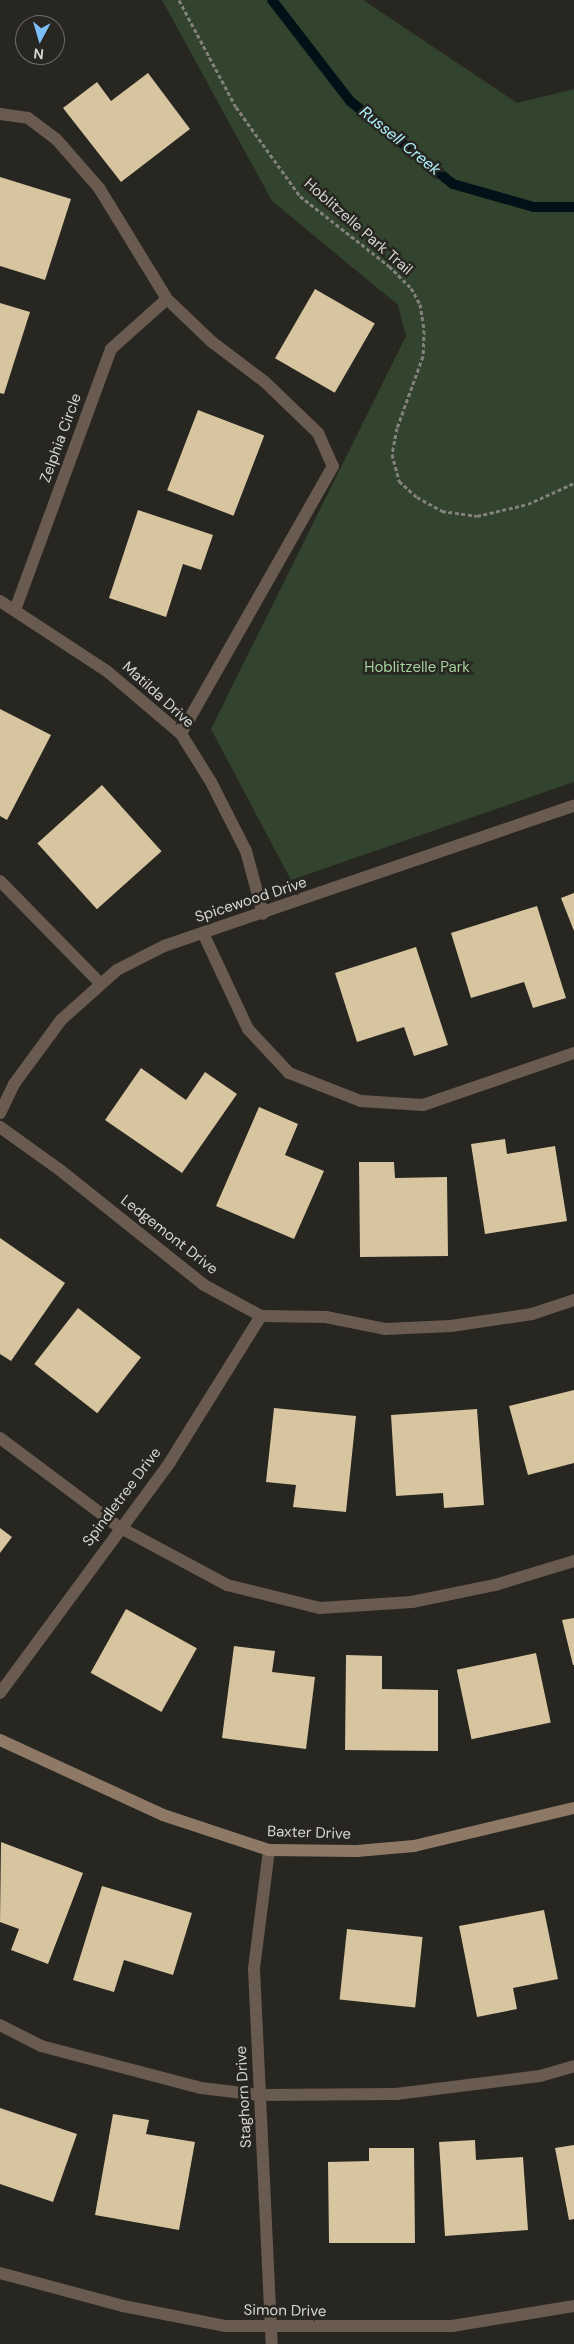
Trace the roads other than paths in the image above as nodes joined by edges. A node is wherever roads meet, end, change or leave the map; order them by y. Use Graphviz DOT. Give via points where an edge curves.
graph roads {
  1 [pos="0,114"];
  2 [pos="167,299"];
  3 [pos="0,601"];
  4 [pos="15,610"];
  5 [pos="181,734"];
  6 [pos="574,806"];
  7 [pos="0,881"];
  8 [pos="263,914"];
  9 [pos="203,933"];
  10 [pos="101,984"];
  11 [pos="574,1053"];
  12 [pos="0,1113"];
  13 [pos="0,1127"];
  14 [pos="574,1300"];
  15 [pos="261,1316"];
  16 [pos="0,1438"];
  17 [pos="119,1527"];
  18 [pos="574,1561"];
  19 [pos="0,1693"];
  20 [pos="0,1740"];
  21 [pos="574,1808"];
  22 [pos="269,1850"];
  23 [pos="0,2024"];
  24 [pos="574,2066"];
  25 [pos="260,2095"];
  26 [pos="0,2273"];
  27 [pos="574,2306"];
  28 [pos="271,2326"];
  29 [pos="272,2344"];
  1 -- 2 [label="street" via="28,118 57,140 99,188"];
  2 -- 4 [label="street, Zelphia Circle" via="111,349"];
  2 -- 5 [label="street" via="212,342 265,382 318,433 333,466"];
  3 -- 4 [label="street, Matilda Drive"];
  4 -- 5 [label="street, Matilda Drive" via="108,672"];
  5 -- 8 [label="street, Matilda Drive" via="211,782 246,851"];
  6 -- 8 [label="street, Spicewood Drive"];
  7 -- 10 [label="street"];
  8 -- 9 [label="street, Spicewood Drive"];
  9 -- 10 [label="street, Spicewood Drive" via="164,946 117,970"];
  9 -- 11 [label="street" via="248,1029 289,1073 362,1100 423,1105"];
  10 -- 12 [label="street, Spicewood Drive" via="61,1020 14,1084"];
  13 -- 15 [label="street, Ledgemont Drive" via="60,1170 204,1285"];
  14 -- 15 [label="street, Ledgemont Drive" via="532,1314 441,1326 385,1328 326,1317"];
  15 -- 17 [label="street, Spindletree Drive" via="170,1462"];
  16 -- 17 [label="street"];
  17 -- 18 [label="street" via="227,1585 320,1608 412,1602 494,1585"];
  17 -- 19 [label="street, Spindletree Drive"];
  20 -- 22 [label="street, Baxter Drive" via="163,1815"];
  21 -- 22 [label="street, Baxter Drive" via="414,1846 357,1851"];
  22 -- 25 [label="street, Staghorn Drive" via="254,1969"];
  23 -- 25 [label="street" via="41,2046 201,2088"];
  24 -- 25 [label="street" via="540,2076 396,2094"];
  25 -- 28 [label="street, Staghorn Drive"];
  26 -- 28 [label="street, Simon Drive" via="123,2306 226,2326"];
  27 -- 28 [label="street, Simon Drive" via="452,2326"];
  28 -- 29 [label="street, Staghorn Drive"];
}
